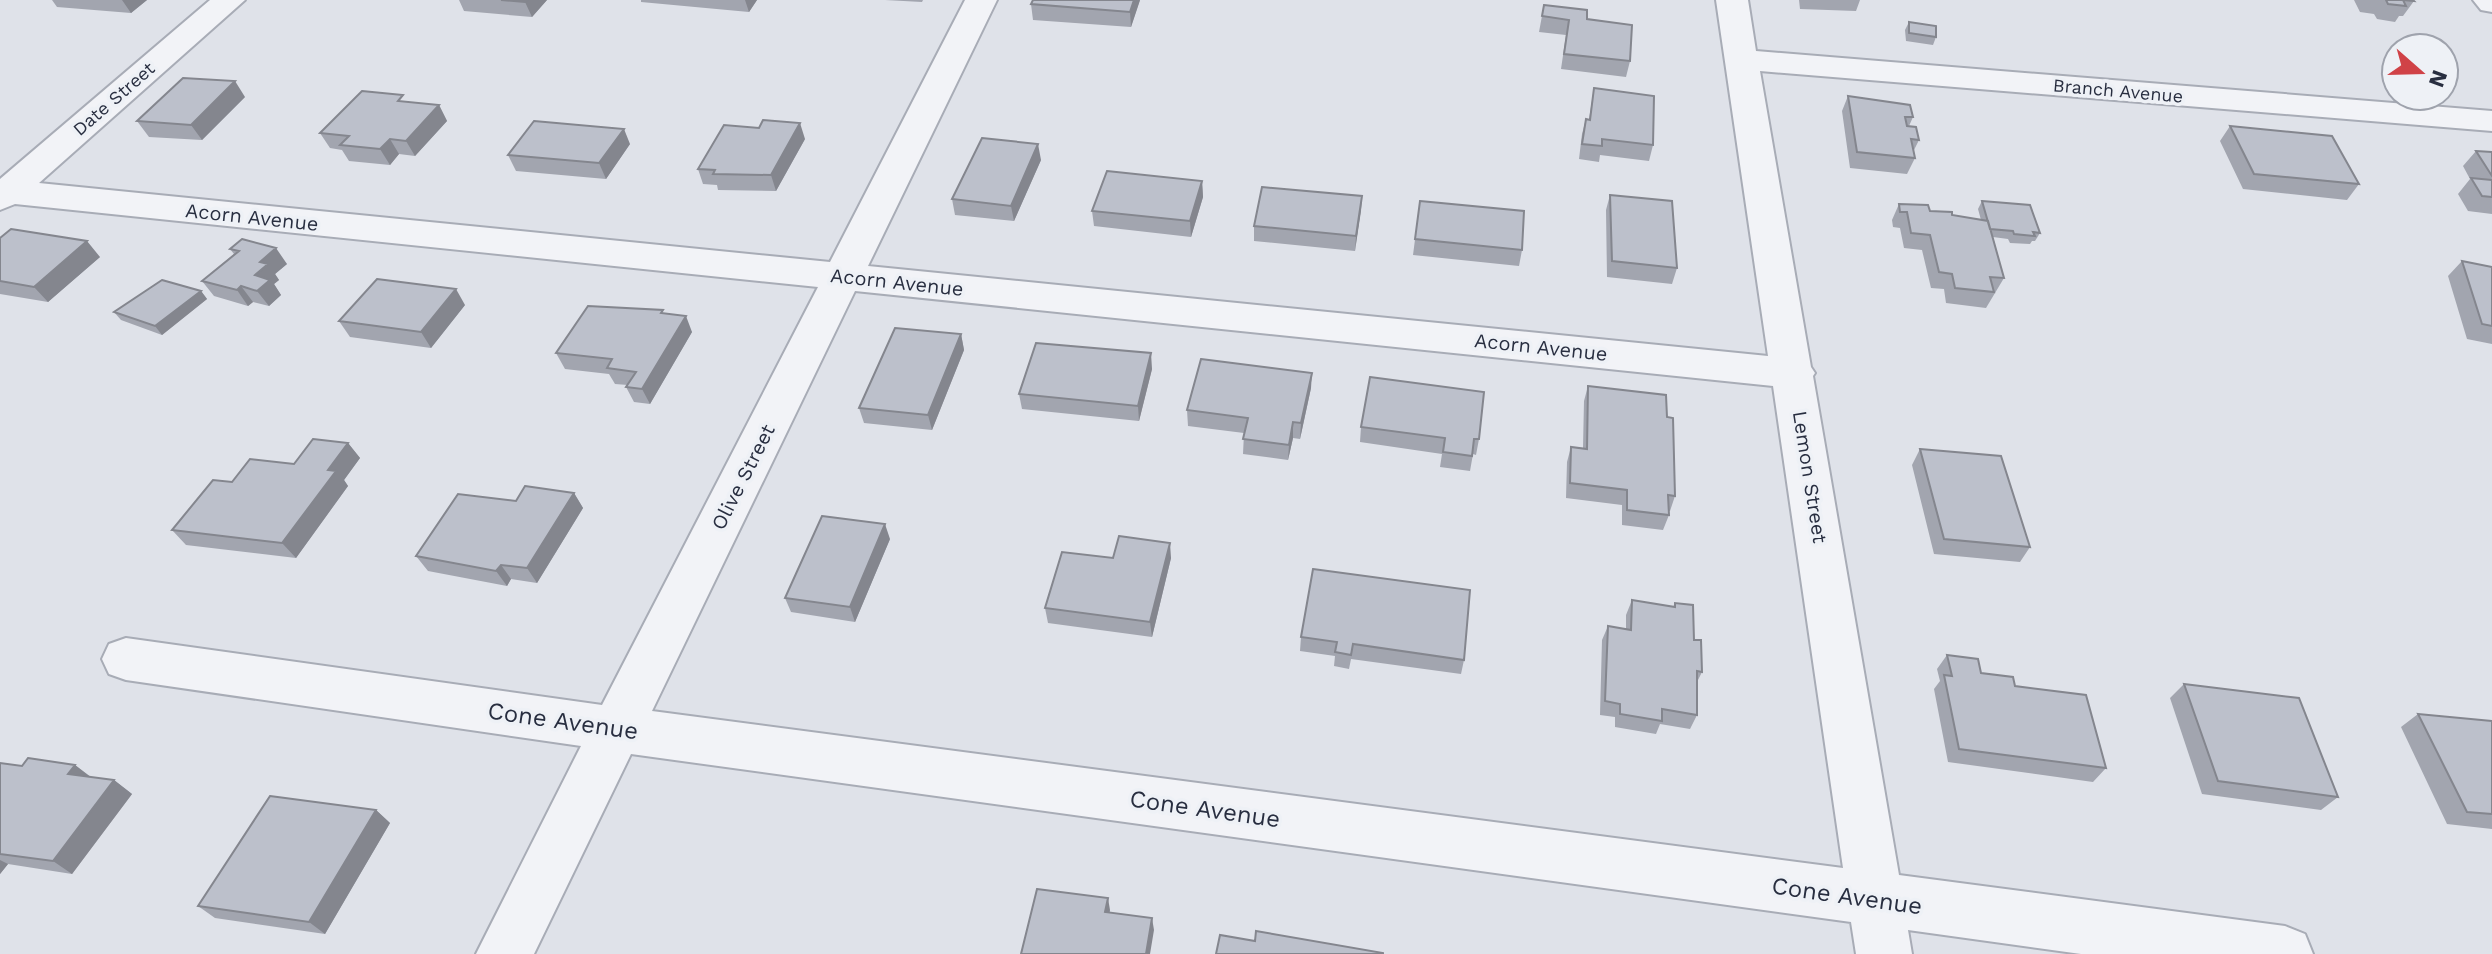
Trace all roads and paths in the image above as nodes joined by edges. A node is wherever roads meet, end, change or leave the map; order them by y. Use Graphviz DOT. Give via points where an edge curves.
graph roads {
  1 [pos="229,0"];
  2 [pos="981,0"];
  3 [pos="1732,0"];
  4 [pos="1743,60"];
  5 [pos="2492,121"];
  6 [pos="2,194"];
  7 [pos="844,276"];
  8 [pos="1794,373"];
  9 [pos="126,659"];
  10 [pos="616,729"];
  11 [pos="1875,899"];
  12 [pos="504,954"];
  13 [pos="1884,954"];
  14 [pos="2285,954"];
  1 -- 6 [label="street, Date Street"];
  2 -- 7 [label="street, Olive Street"];
  3 -- 4 [label="street, Lemon Street"];
  4 -- 5 [label="street, Branch Avenue"];
  4 -- 8 [label="street, Lemon Street"];
  6 -- 7 [label="street, Acorn Avenue"];
  7 -- 8 [label="street, Acorn Avenue"];
  7 -- 10 [label="street, Olive Street"];
  8 -- 11 [label="street, Lemon Street"];
  9 -- 10 [label="street, Cone Avenue"];
  10 -- 11 [label="street, Cone Avenue"];
  10 -- 12 [label="street, Olive Street"];
  11 -- 13 [label="street, Lemon Street"];
  11 -- 14 [label="street, Cone Avenue"];
}
